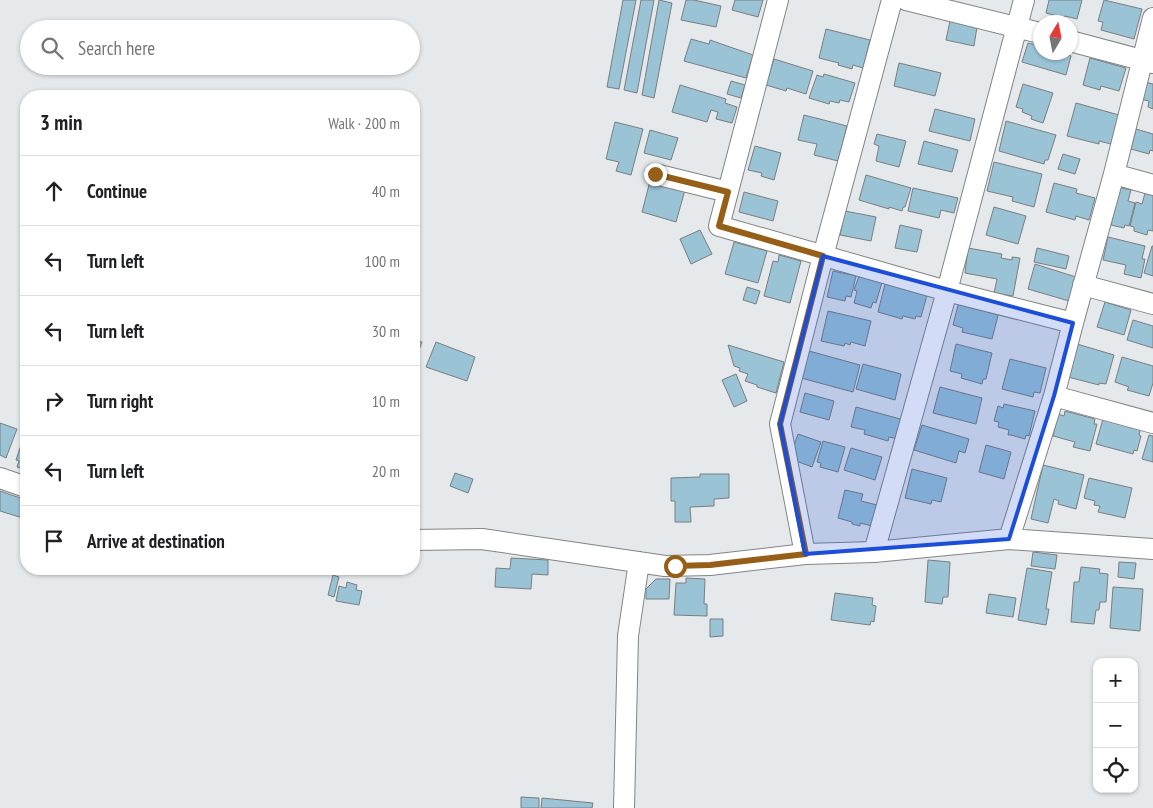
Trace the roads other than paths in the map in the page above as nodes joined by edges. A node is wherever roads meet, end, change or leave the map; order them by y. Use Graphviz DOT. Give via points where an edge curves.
graph roads {
  1 [pos="778,0"];
  2 [pos="892,0"];
  3 [pos="906,0"];
  4 [pos="1024,0"];
  5 [pos="1153,18"];
  6 [pos="1017,27"];
  7 [pos="1033,31"];
  8 [pos="1078,43"];
  9 [pos="1148,61"];
  10 [pos="655,174"];
  11 [pos="1114,174"];
  12 [pos="1153,185"];
  13 [pos="728,192"];
  14 [pos="823,256"];
  15 [pos="1083,285"];
  16 [pos="947,291"];
  17 [pos="1153,304"];
  18 [pos="1072,323"];
  19 [pos="1054,396"];
  20 [pos="1153,423"];
  21 [pos="0,478"];
  22 [pos="20,485"];
  23 [pos="1009,539"];
  24 [pos="420,540"];
  25 [pos="1153,549"];
  26 [pos="874,552"];
  27 [pos="806,554"];
  28 [pos="639,562"];
  29 [pos="624,808"];
  1 -- 13 [label="street"];
  2 -- 14 [label="street"];
  3 -- 6 [label="street"];
  4 -- 6 [label="street"];
  5 -- 9 [label="street"];
  6 -- 7 [label="street"];
  6 -- 16 [label="street"];
  8 -- 9 [label="street"];
  9 -- 11 [label="street"];
  10 -- 13 [label="street"];
  11 -- 12 [label="street"];
  11 -- 15 [label="street"];
  13 -- 14 [label="street" via="719,226"];
  14 -- 16 [label="street"];
  14 -- 27 [label="street" via="780,424"];
  15 -- 17 [label="street"];
  15 -- 18 [label="street"];
  16 -- 18 [label="street"];
  16 -- 26 [label="street"];
  18 -- 19 [label="street"];
  19 -- 20 [label="street"];
  19 -- 23 [label="street"];
  21 -- 22 [label="street"];
  23 -- 25 [label="street"];
  23 -- 26 [label="street"];
  24 -- 28 [label="street" via="482,539"];
  26 -- 27 [label="street"];
  27 -- 28 [label="street" via="710,565 665,566"];
  28 -- 29 [label="street" via="628,636"];
}
